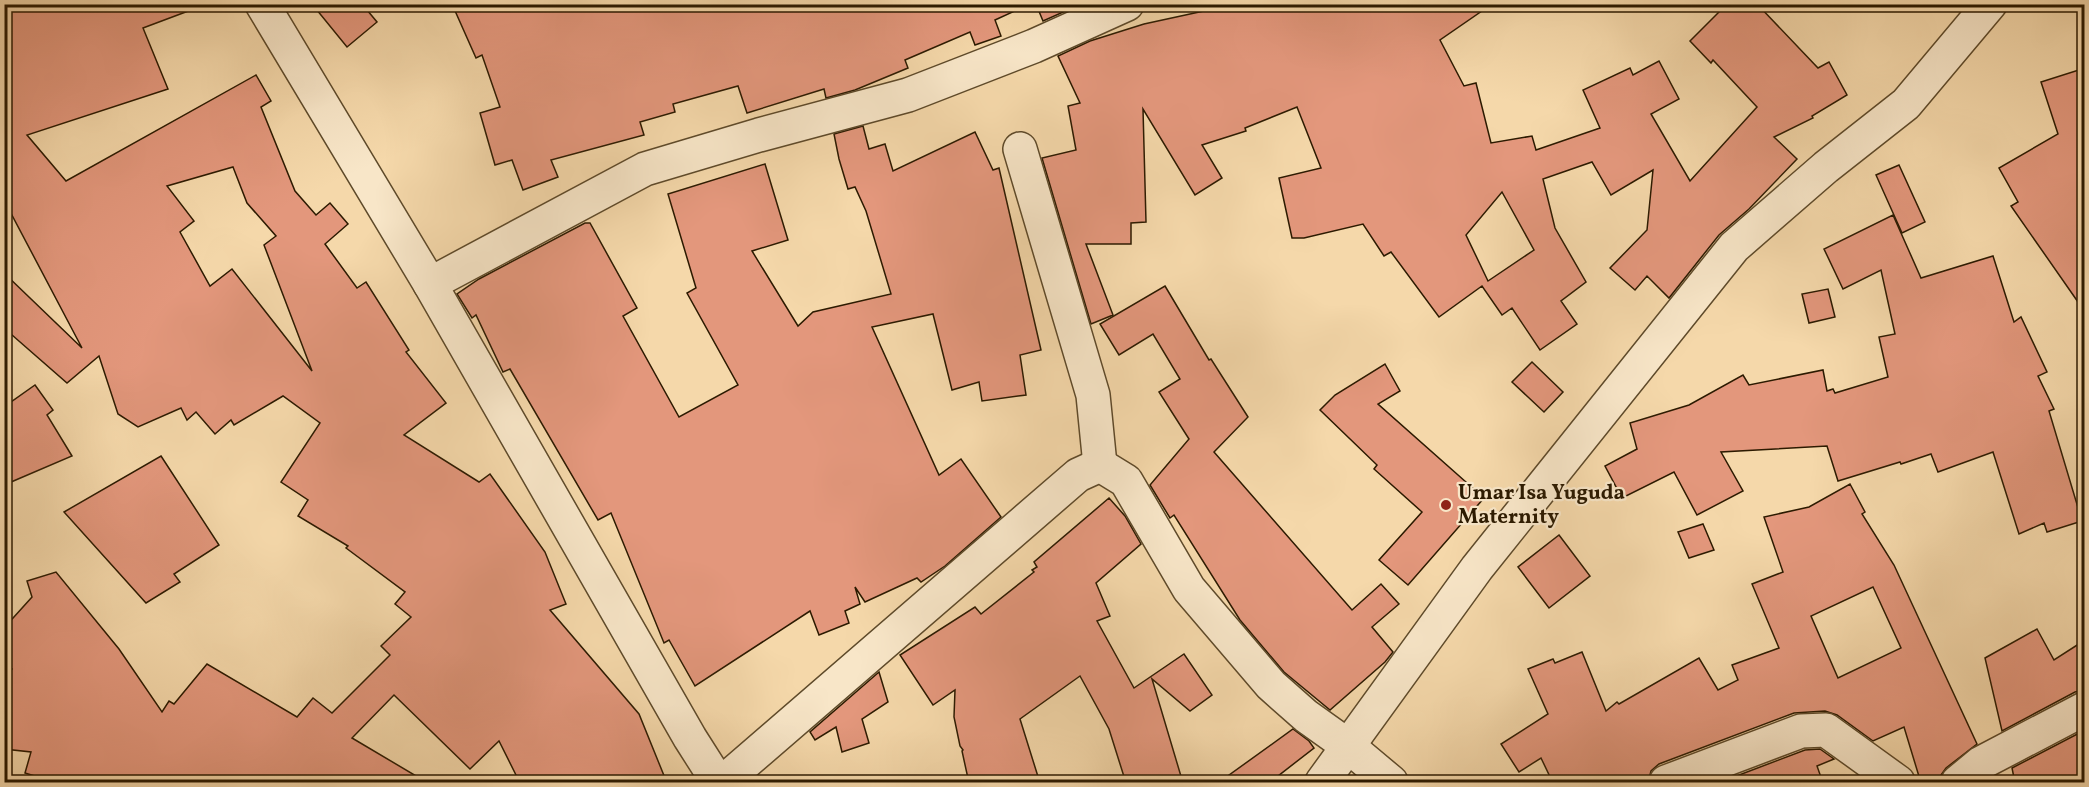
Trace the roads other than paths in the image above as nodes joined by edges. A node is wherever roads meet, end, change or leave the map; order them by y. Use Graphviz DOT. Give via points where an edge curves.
graph roads {
  1 [pos="262,4"];
  2 [pos="1127,4"];
  3 [pos="1990,4"];
  4 [pos="1020,149"];
  5 [pos="430,284"];
  6 [pos="1100,465"];
  7 [pos="2085,709"];
  8 [pos="1348,746"];
  9 [pos="718,783"];
  10 [pos="723,783"];
  11 [pos="1322,783"];
  12 [pos="1391,783"];
  13 [pos="1666,783"];
  14 [pos="1898,783"];
  15 [pos="1958,783"];
  1 -- 5 [label="street"];
  2 -- 5 [label="street" via="1034,46 908,95 645,169"];
  3 -- 8 [label="street" via="1906,104 1826,167 1734,248 1477,568"];
  4 -- 6 [label="street" via="1093,395"];
  5 -- 9 [label="street"];
  6 -- 8 [label="street" via="1126,481 1189,589 1271,685"];
  6 -- 10 [label="street" via="1078,475"];
  7 -- 15 [label="street" via="1981,763"];
  8 -- 11 [label="street"];
  8 -- 12 [label="street"];
  13 -- 14 [label="street" via="1802,730 1826,730"];
}
